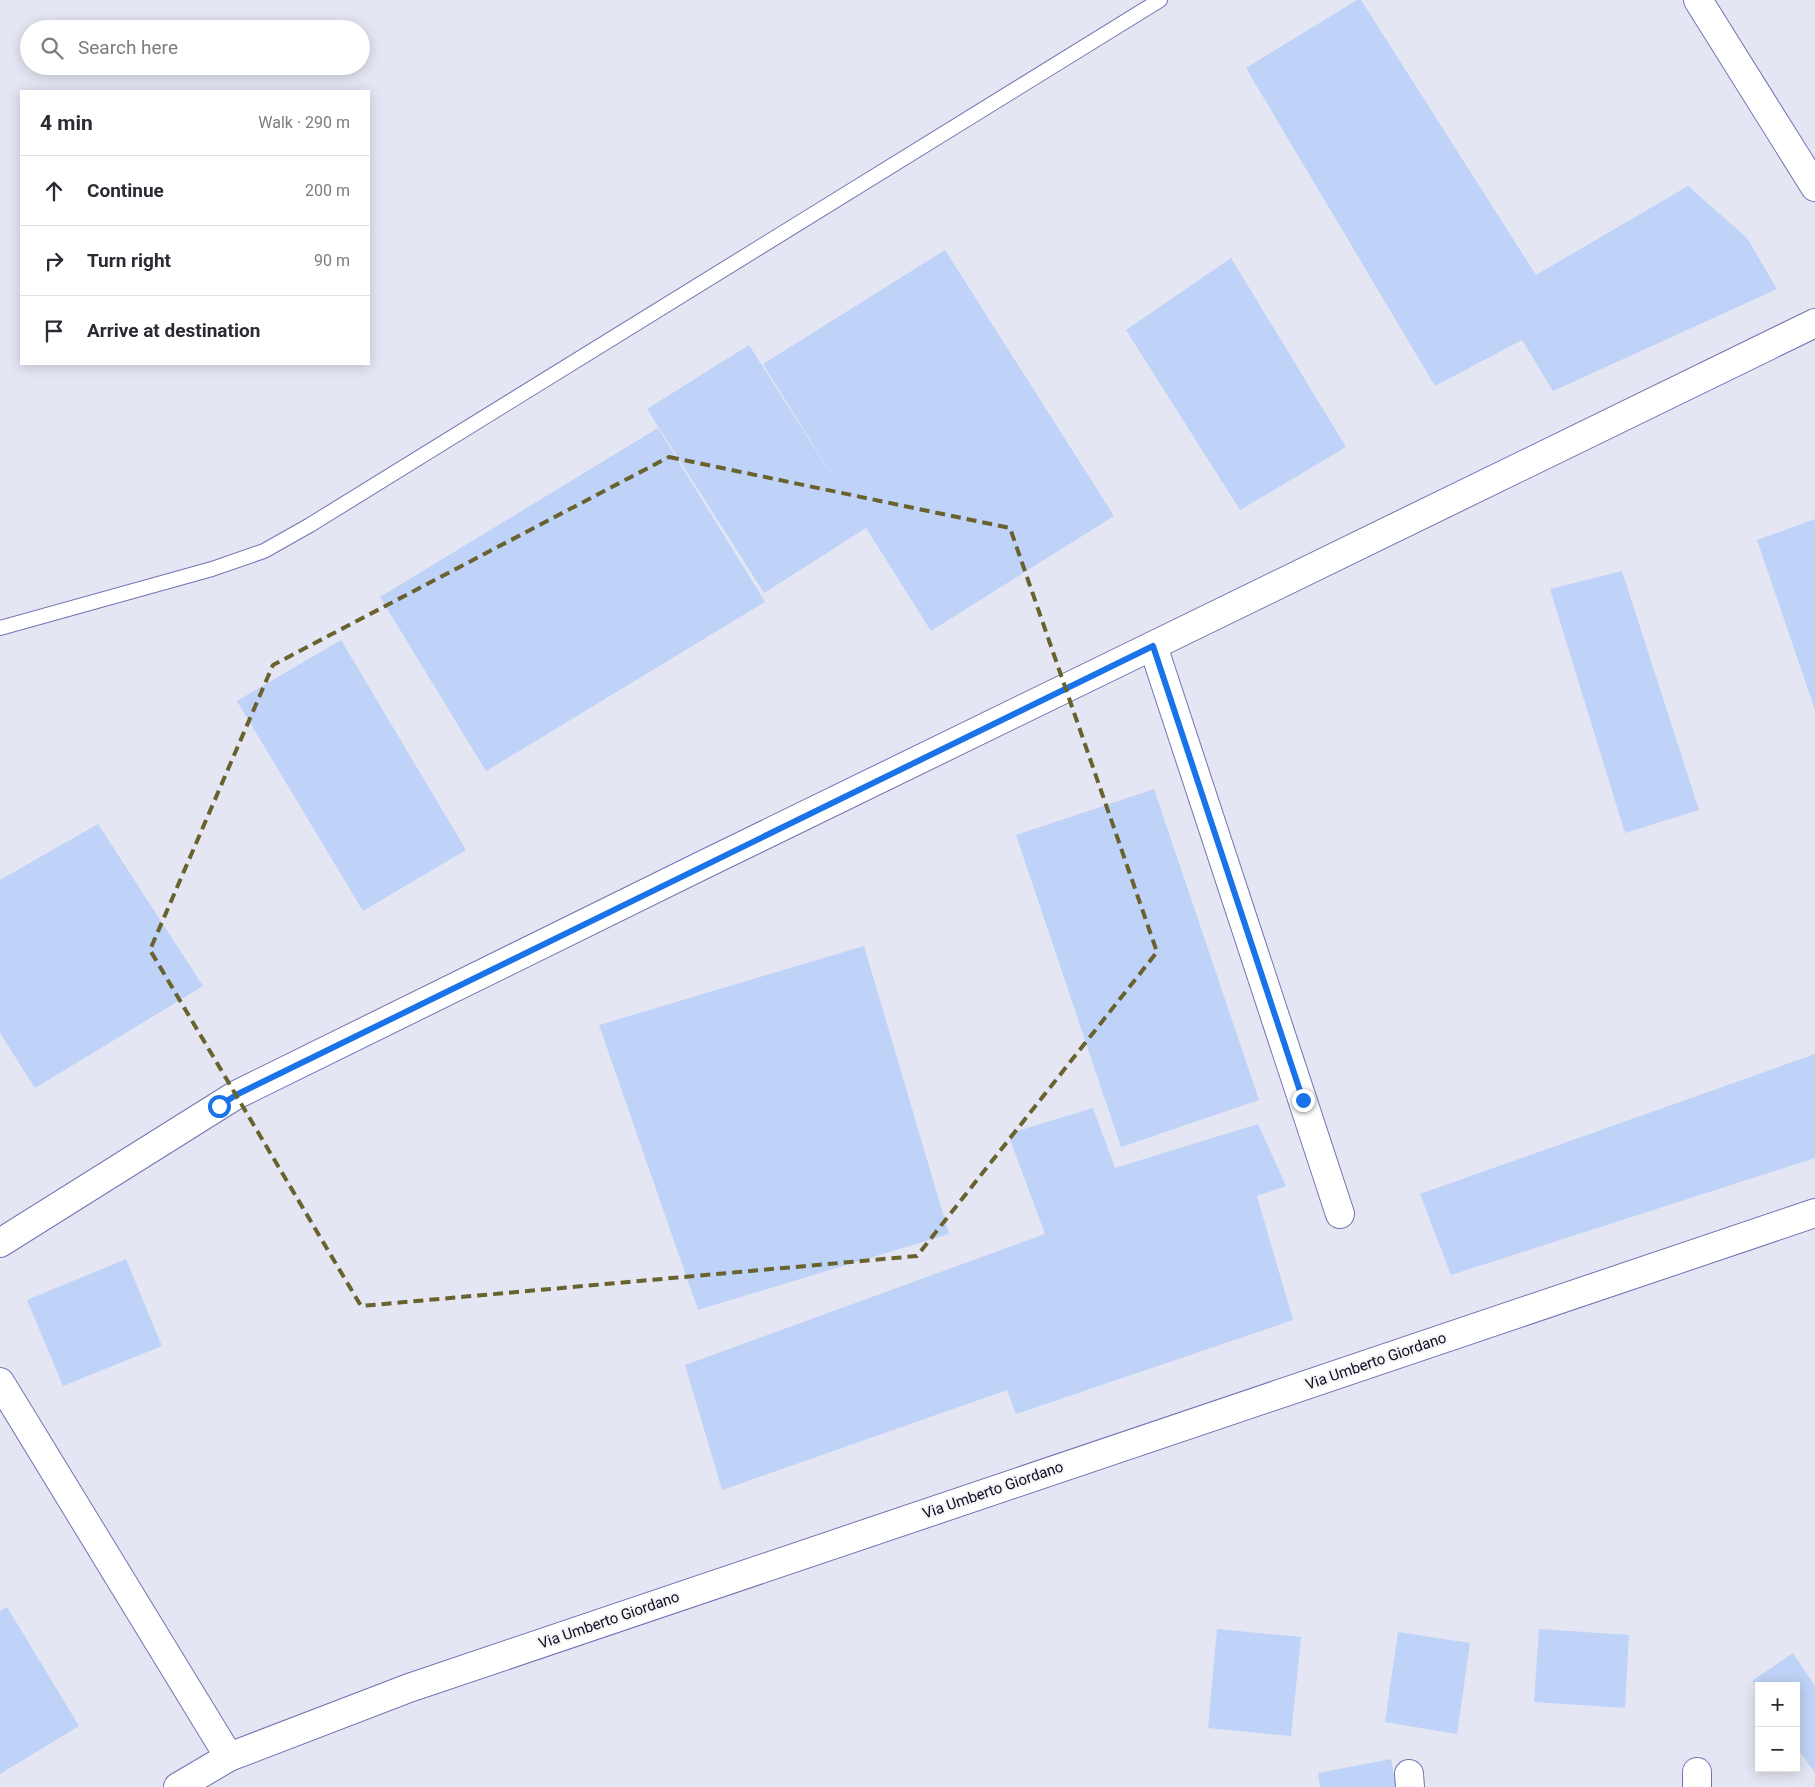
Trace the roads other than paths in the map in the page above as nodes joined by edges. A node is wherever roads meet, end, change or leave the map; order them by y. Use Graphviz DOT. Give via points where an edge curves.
graph roads {
  1 [pos="1160,0"];
  2 [pos="1698,0"];
  3 [pos="1815,187"];
  4 [pos="1815,323"];
  5 [pos="0,628"];
  6 [pos="1153,646"];
  7 [pos="1815,1213"];
  8 [pos="1340,1214"];
  9 [pos="0,1243"];
  10 [pos="0,1382"];
  11 [pos="229,1757"];
  12 [pos="178,1787"];
  1 -- 5 [label="lane" via="310,525 264,550 212,569"];
  2 -- 3 [label="street"];
  4 -- 6 [label="street"];
  6 -- 8 [label="street"];
  6 -- 9 [label="street" via="236,1095"];
  7 -- 11 [label="street, Via Umberto Giordano" via="418,1684"];
  10 -- 11 [label="street"];
  11 -- 12 [label="street, Via Umberto Giordano"];
}
